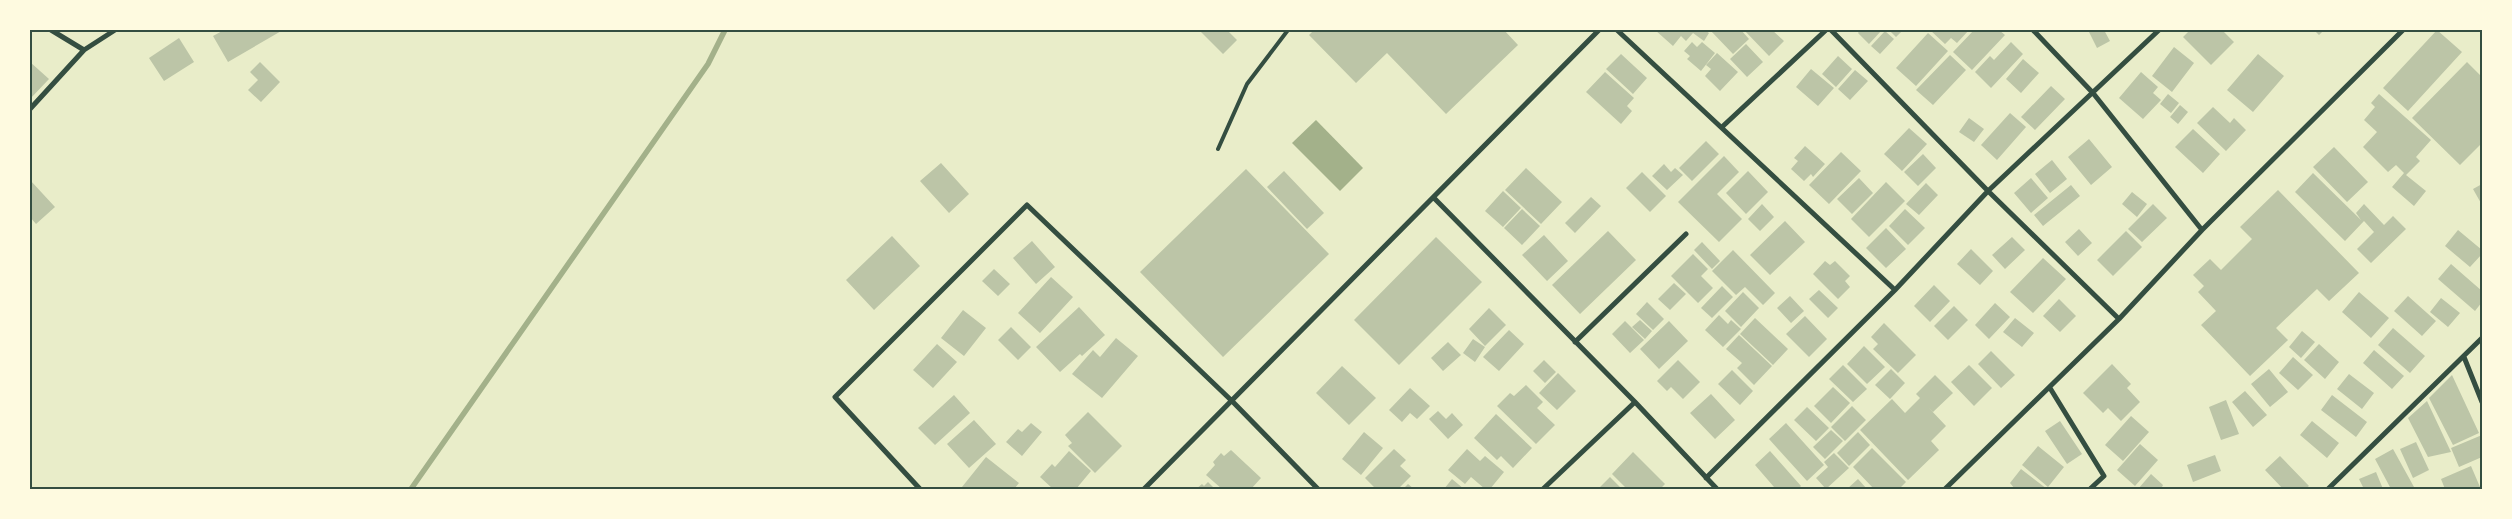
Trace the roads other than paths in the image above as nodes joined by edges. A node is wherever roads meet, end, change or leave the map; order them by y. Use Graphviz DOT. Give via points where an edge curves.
graph roads {
  1 [pos="51,30"];
  2 [pos="115,30"];
  3 [pos="1288,30"];
  4 [pos="1599,30"];
  5 [pos="1617,30"];
  6 [pos="1826,30"];
  7 [pos="1831,30"];
  8 [pos="2033,30"];
  9 [pos="2159,30"];
  10 [pos="2403,30"];
  11 [pos="84,50"];
  12 [pos="2093,93"];
  13 [pos="30,109"];
  14 [pos="1722,127"];
  15 [pos="1218,149"];
  16 [pos="1988,191"];
  17 [pos="1434,198"];
  18 [pos="2202,230"];
  19 [pos="1686,234"];
  20 [pos="1896,290"];
  21 [pos="2119,319"];
  22 [pos="2482,338"];
  23 [pos="1575,342"];
  24 [pos="2464,356"];
  25 [pos="2050,388"];
  26 [pos="1232,401"];
  27 [pos="1635,402"];
  28 [pos="2482,402"];
  29 [pos="1706,478"];
  30 [pos="920,489"];
  31 [pos="1144,489"];
  32 [pos="1318,489"];
  33 [pos="1544,489"];
  34 [pos="1717,489"];
  35 [pos="1945,489"];
  36 [pos="2090,489"];
  37 [pos="2328,489"];
  1 -- 11 [label="street"];
  2 -- 11 [label="street"];
  3 -- 15 [label="lane" via="1247,84"];
  4 -- 17 [label="street"];
  5 -- 14 [label="street"];
  6 -- 14 [label="street"];
  7 -- 16 [label="street"];
  8 -- 12 [label="street"];
  9 -- 12 [label="street"];
  10 -- 18 [label="street"];
  11 -- 13 [label="street"];
  12 -- 16 [label="street"];
  12 -- 18 [label="street"];
  14 -- 20 [label="street"];
  16 -- 20 [label="street"];
  16 -- 21 [label="street"];
  17 -- 23 [label="street"];
  17 -- 26 [label="street"];
  18 -- 21 [label="street"];
  19 -- 23 [label="street"];
  20 -- 29 [label="street"];
  21 -- 25 [label="street"];
  22 -- 24 [label="street"];
  23 -- 27 [label="street"];
  24 -- 28 [label="street"];
  24 -- 37 [label="street"];
  25 -- 35 [label="street"];
  25 -- 36 [label="street" via="2104,476"];
  26 -- 30 [label="street" via="1027,205 835,397"];
  26 -- 31 [label="street"];
  26 -- 32 [label="street"];
  27 -- 29 [label="street"];
  27 -- 33 [label="street"];
  29 -- 34 [label="street"];
}
